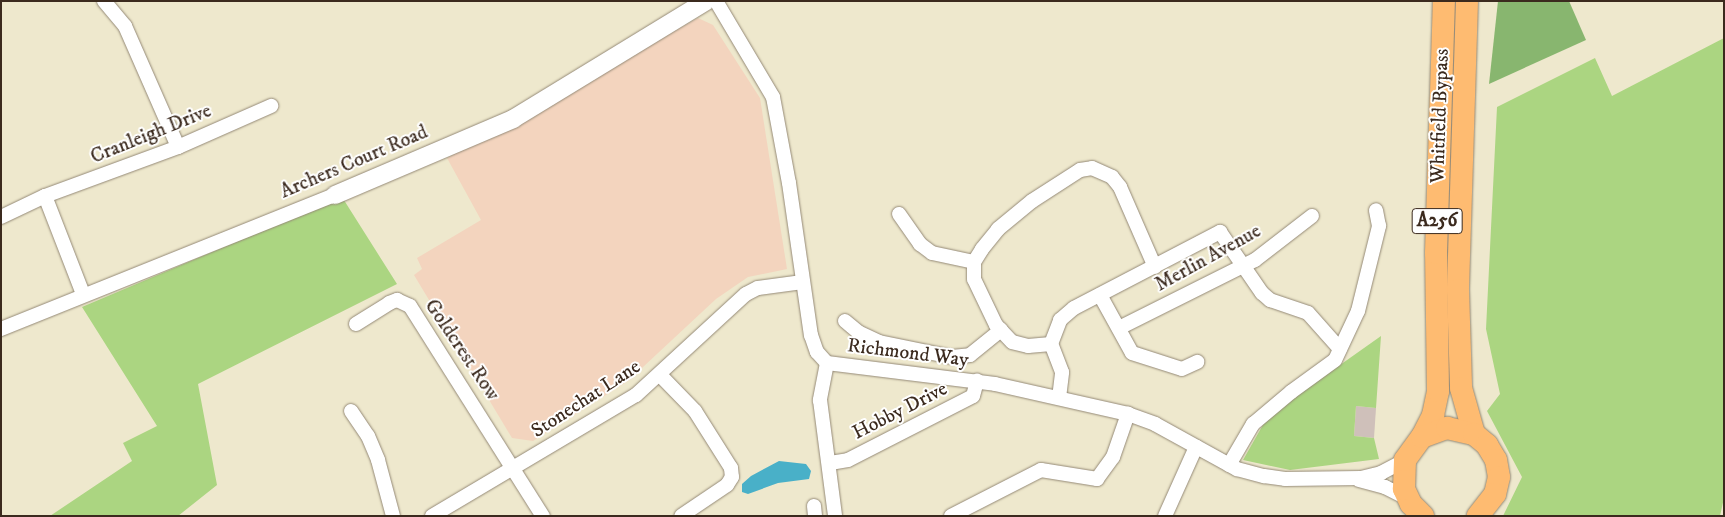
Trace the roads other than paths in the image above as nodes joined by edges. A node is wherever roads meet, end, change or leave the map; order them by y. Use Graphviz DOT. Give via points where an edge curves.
graph roads {
  1 [pos="104,1"];
  2 [pos="706,1"];
  3 [pos="716,1"];
  4 [pos="1444,1"];
  5 [pos="1467,1"];
  6 [pos="270,106"];
  7 [pos="178,147"];
  8 [pos="334,195"];
  9 [pos="45,196"];
  10 [pos="1376,210"];
  11 [pos="899,214"];
  12 [pos="1,216"];
  13 [pos="1312,216"];
  14 [pos="974,262"];
  15 [pos="1241,266"];
  16 [pos="1155,267"];
  17 [pos="803,282"];
  18 [pos="83,294"];
  19 [pos="1100,295"];
  20 [pos="846,321"];
  21 [pos="356,324"];
  22 [pos="1119,328"];
  23 [pos="1,329"];
  24 [pos="1001,330"];
  25 [pos="1051,344"];
  26 [pos="1340,349"];
  27 [pos="1197,362"];
  28 [pos="827,363"];
  29 [pos="660,375"];
  30 [pos="977,381"];
  31 [pos="1059,398"];
  32 [pos="351,411"];
  33 [pos="1128,414"];
  34 [pos="1474,434"];
  35 [pos="1422,437"];
  36 [pos="1196,446"];
  37 [pos="1405,460"];
  38 [pos="830,463"];
  39 [pos="1229,465"];
  40 [pos="514,468"];
  41 [pos="1351,479"];
  42 [pos="1418,511"];
  43 [pos="393,516"];
  44 [pos="432,516"];
  45 [pos="543,516"];
  46 [pos="681,516"];
  47 [pos="835,516"];
  48 [pos="951,516"];
  49 [pos="1165,516"];
  50 [pos="1478,516"];
  1 -- 7 [label="street" via="125,26"];
  2 -- 8 [label="street, Archers Court Road" via="514,119"];
  3 -- 17 [label="street, Richmond Way" via="773,97"];
  4 -- 35 [label="highway, Whitfield Bypass / A256" via="1437,244 1438,391 1433,415"];
  5 -- 34 [label="highway, Whitfield Bypass / A256" via="1459,300 1461,388"];
  6 -- 7 [label="street, Cranleigh Drive"];
  7 -- 9 [label="street, Cranleigh Drive"];
  8 -- 18 [label="street, Archers Court Road"];
  9 -- 12 [label="street, Cranleigh Drive"];
  9 -- 18 [label="street"];
  10 -- 26 [label="street" via="1378,226 1358,311"];
  11 -- 14 [label="street" via="920,244 932,252"];
  13 -- 15 [label="street, Merlin Avenue" via="1255,260"];
  14 -- 16 [label="street" via="998,229 1032,201 1070,174 1092,168 1112,177 1120,187"];
  14 -- 24 [label="street" via="974,279"];
  15 -- 16 [label="street, Merlin Avenue" via="1220,232"];
  15 -- 22 [label="street, Merlin Avenue"];
  15 -- 26 [label="street" via="1270,300 1308,313"];
  16 -- 19 [label="street, Merlin Avenue"];
  17 -- 28 [label="street, Richmond Way" via="811,335 817,352"];
  17 -- 29 [label="street, Stonechat Lane" via="765,286 746,294"];
  18 -- 23 [label="street, Archers Court Road"];
  19 -- 22 [label="street"];
  19 -- 25 [label="street, Merlin Avenue" via="1066,314 1056,328"];
  20 -- 24 [label="street" via="858,332 879,342 952,357 970,355"];
  21 -- 40 [label="street, Goldcrest Row" via="389,302 397,300 410,306"];
  22 -- 27 [label="street" via="1129,350 1139,356 1182,369"];
  24 -- 25 [label="street" via="1012,342 1028,346"];
  25 -- 31 [label="street" via="1062,372"];
  26 -- 39 [label="street" via="1335,360 1253,424"];
  28 -- 30 [label="street, Richmond Way"];
  28 -- 38 [label="street" via="820,400"];
  29 -- 40 [label="street, Stonechat Lane" via="616,409"];
  29 -- 46 [label="street" via="695,411 731,468 732,478 727,485"];
  30 -- 31 [label="street, Richmond Way"];
  30 -- 38 [label="street, Hobby Drive" via="972,396 848,460"];
  31 -- 33 [label="street, Richmond Way"];
  32 -- 43 [label="street" via="368,436 378,460"];
  33 -- 36 [label="street, Richmond Way"];
  33 -- 48 [label="street" via="1113,456 1097,480 1042,470"];
  34 -- 35 [label="highway" via="1447,428"];
  34 -- 50 [label="highway" via="1492,452 1499,477 1491,502"];
  35 -- 37 [label="highway, Whitfield Bypass"];
  36 -- 39 [label="street, Richmond Way"];
  36 -- 49 [label="street"];
  37 -- 41 [label="street, Richmond Way" via="1381,473"];
  37 -- 42 [label="highway" via="1402,479"];
  38 -- 47 [label="street"];
  39 -- 41 [label="street, Richmond Way" via="1285,479"];
  40 -- 44 [label="street, Stonechat Lane"];
  40 -- 45 [label="street, Goldcrest Row"];
  41 -- 42 [label="street, Richmond Way" via="1385,487"];
}
